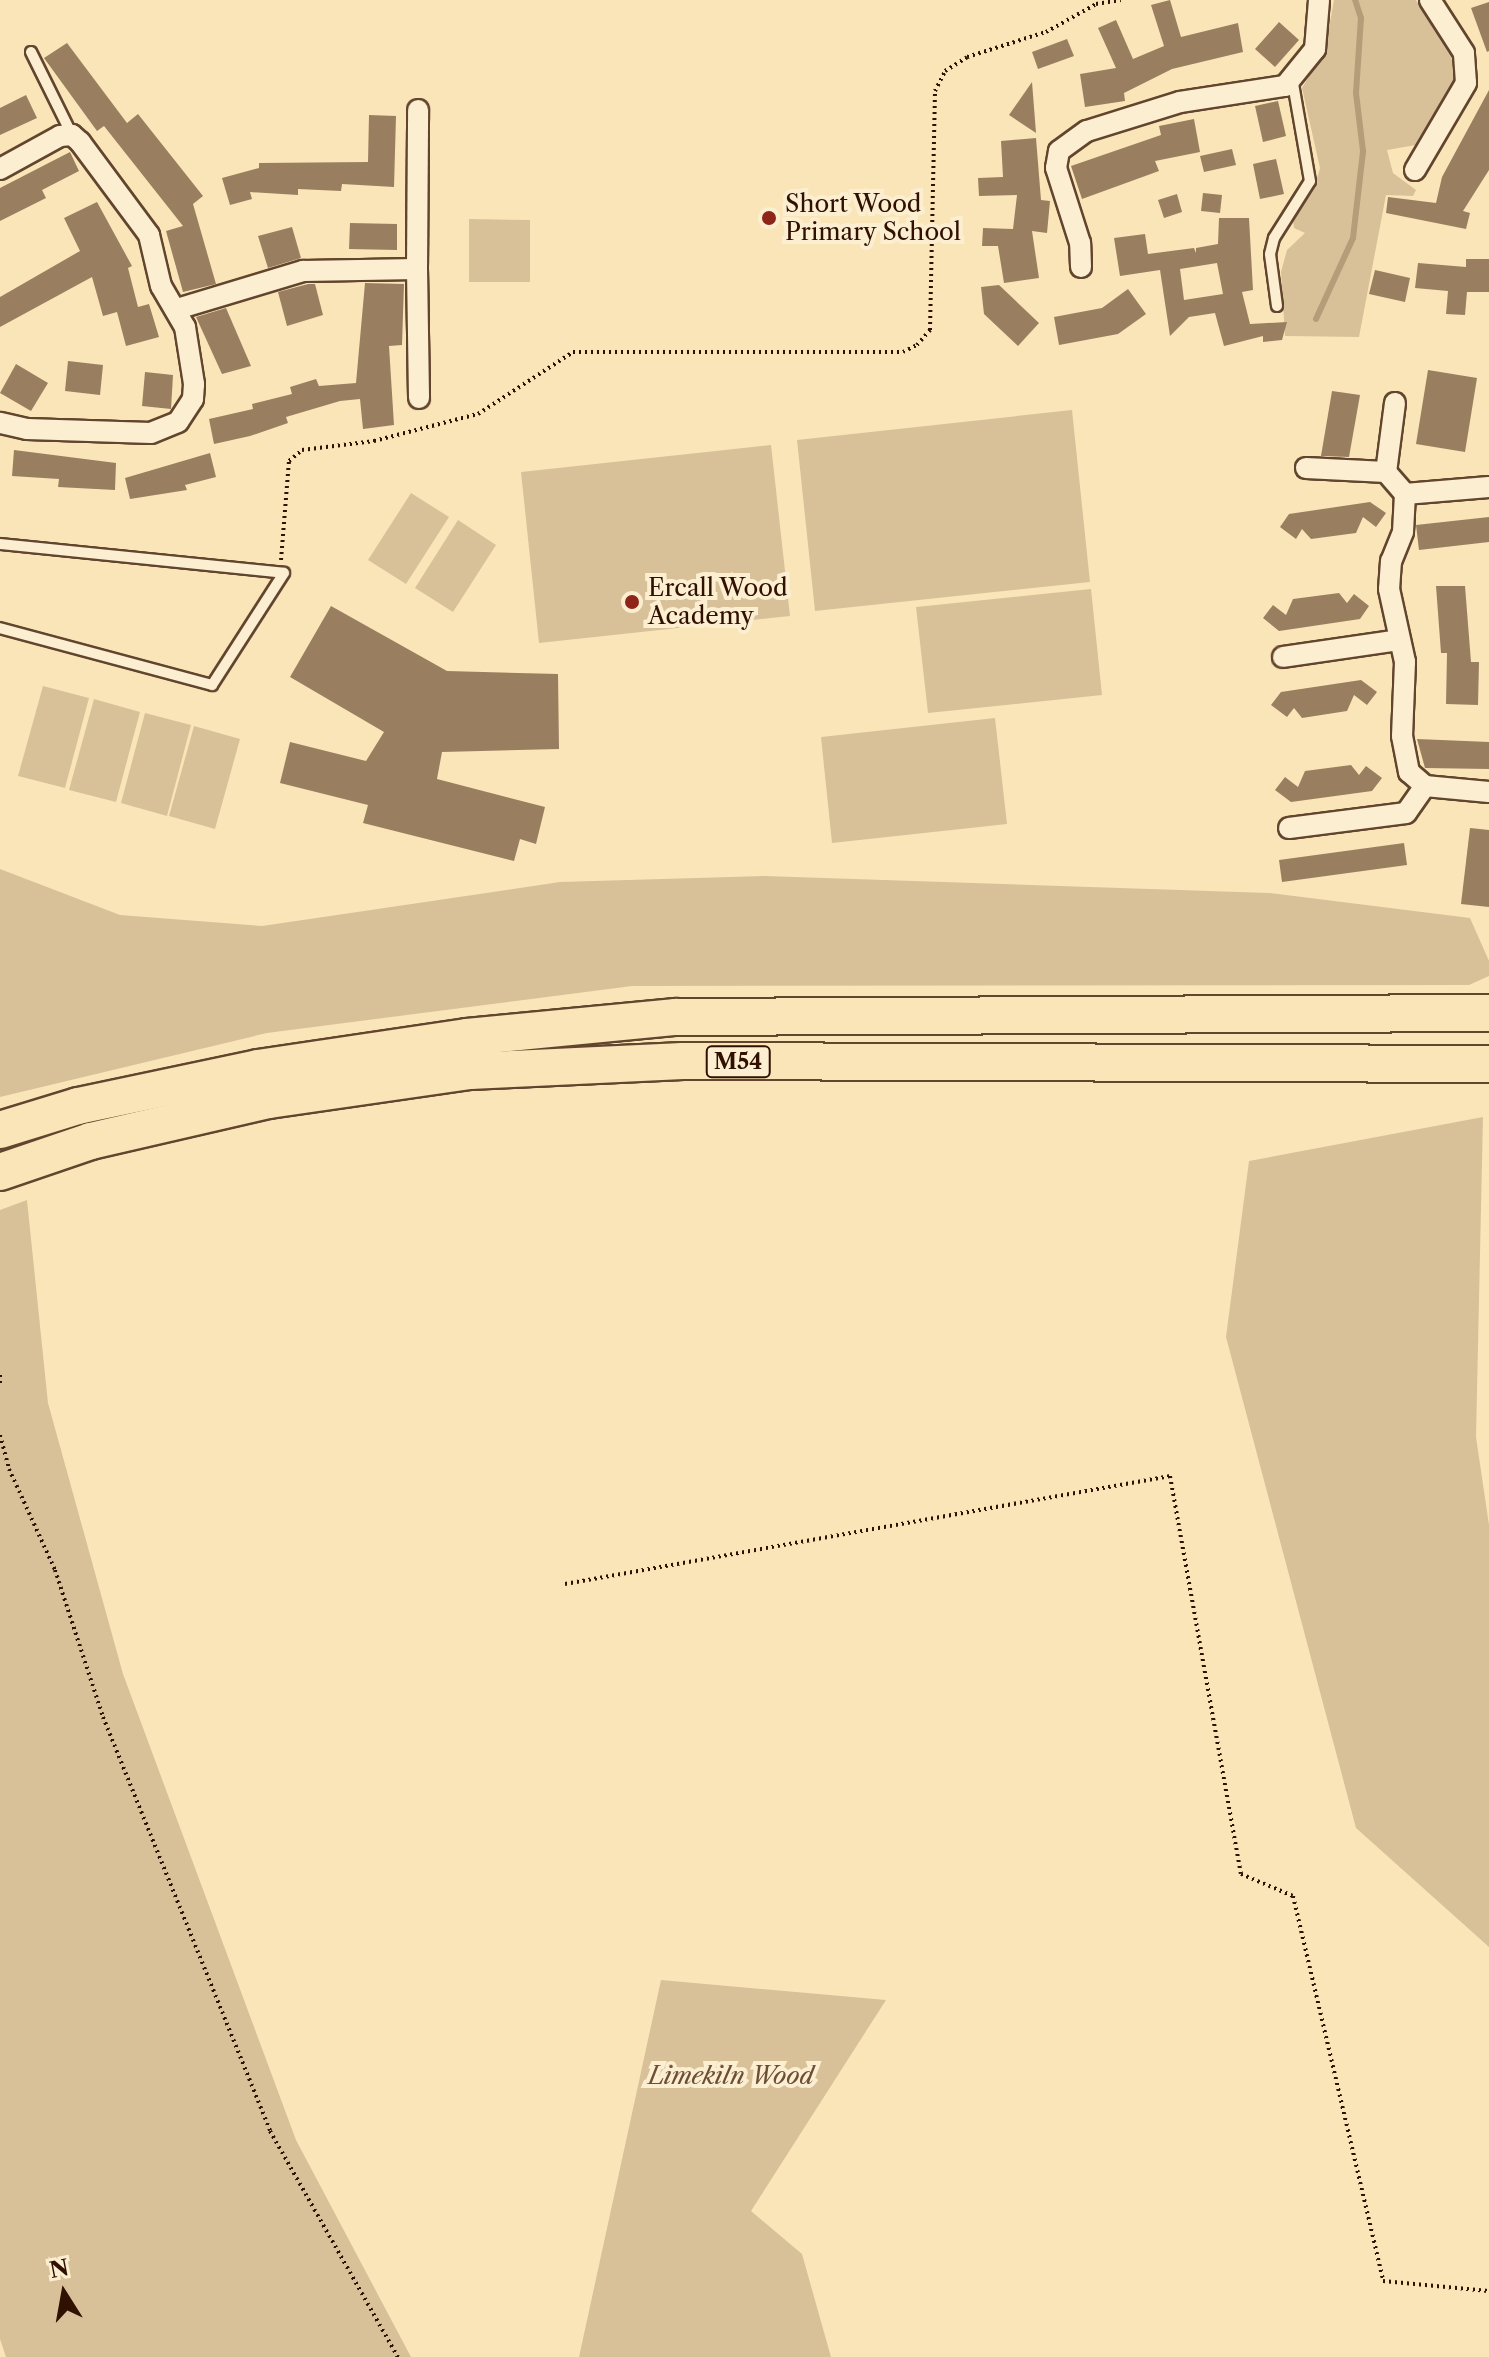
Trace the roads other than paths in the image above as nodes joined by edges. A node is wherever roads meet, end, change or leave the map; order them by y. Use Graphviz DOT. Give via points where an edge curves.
graph roads {
  1 [pos="1319,0"];
  2 [pos="1430,0"];
  3 [pos="31,52"];
  4 [pos="1292,78"];
  5 [pos="418,110"];
  6 [pos="72,135"];
  7 [pos="0,169"];
  8 [pos="1415,170"];
  9 [pos="1081,267"];
  10 [pos="417,269"];
  11 [pos="1277,306"];
  12 [pos="177,309"];
  13 [pos="419,398"];
  14 [pos="1395,403"];
  15 [pos="0,423"];
  16 [pos="1306,468"];
  17 [pos="1386,472"];
  18 [pos="1489,487"];
  19 [pos="1405,494"];
  20 [pos="0,544"];
  21 [pos="0,628"];
  22 [pos="1399,640"];
  23 [pos="1283,657"];
  24 [pos="1425,786"];
  25 [pos="1489,792"];
  26 [pos="1289,828"];
  27 [pos="1489,1013"];
  28 [pos="1489,1064"];
  29 [pos="0,1130"];
  30 [pos="0,1172"];
  1 -- 4 [label="street" via="1315,49"];
  2 -- 8 [label="street" via="1464,53 1466,83"];
  3 -- 6 [label="lane"];
  4 -- 9 [label="street" via="1285,86 1264,91 1180,102 1069,141 1059,151 1056,168 1080,243"];
  4 -- 11 [label="lane" via="1310,181 1274,238 1270,254"];
  5 -- 10 [label="street"];
  6 -- 7 [label="street"];
  6 -- 12 [label="street" via="149,235 161,286"];
  10 -- 12 [label="street" via="303,271"];
  10 -- 13 [label="street"];
  12 -- 15 [label="street" via="185,327 193,399 166,430 137,434"];
  14 -- 17 [label="street"];
  16 -- 17 [label="street"];
  17 -- 19 [label="street"];
  18 -- 19 [label="street"];
  19 -- 22 [label="street" via="1403,532 1391,561 1389,589"];
  20 -- 21 [label="lane" via="284,573 212,685"];
  22 -- 23 [label="street"];
  22 -- 24 [label="street" via="1405,662 1402,736 1409,772"];
  24 -- 25 [label="street"];
  24 -- 26 [label="street" via="1406,813"];
  27 -- 29 [label="highway, M54" via="676,1017 467,1037 258,1068 78,1106"];
  28 -- 30 [label="highway, M54" via="683,1061 470,1071 269,1100 91,1141"];
}
